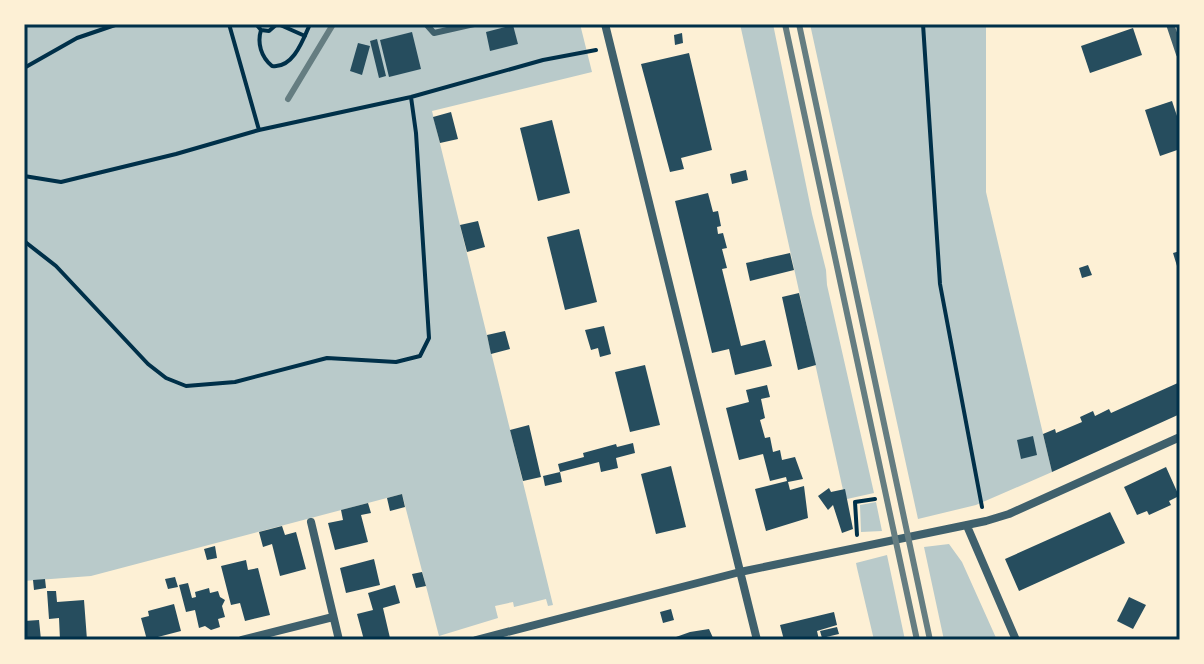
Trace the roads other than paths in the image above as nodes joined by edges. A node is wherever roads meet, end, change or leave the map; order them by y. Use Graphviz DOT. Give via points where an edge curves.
graph roads {
  1 [pos="426,24"];
  2 [pos="474,24"];
  3 [pos="605,24"];
  4 [pos="1170,24"];
  5 [pos="1180,54"];
  6 [pos="1180,437"];
  7 [pos="311,522"];
  8 [pos="967,526"];
  9 [pos="740,572"];
  10 [pos="333,617"];
  11 [pos="242,640"];
  12 [pos="339,640"];
  13 [pos="476,640"];
  14 [pos="757,640"];
  15 [pos="1016,640"];
  1 -- 2 [label="lane" via="434,33"];
  3 -- 9 [label="street"];
  4 -- 5 [label="street"];
  6 -- 8 [label="street" via="1009,514"];
  7 -- 10 [label="street"];
  8 -- 9 [label="street"];
  8 -- 15 [label="street"];
  9 -- 13 [label="street"];
  9 -- 14 [label="street"];
  10 -- 11 [label="street"];
  10 -- 12 [label="street"];
}
